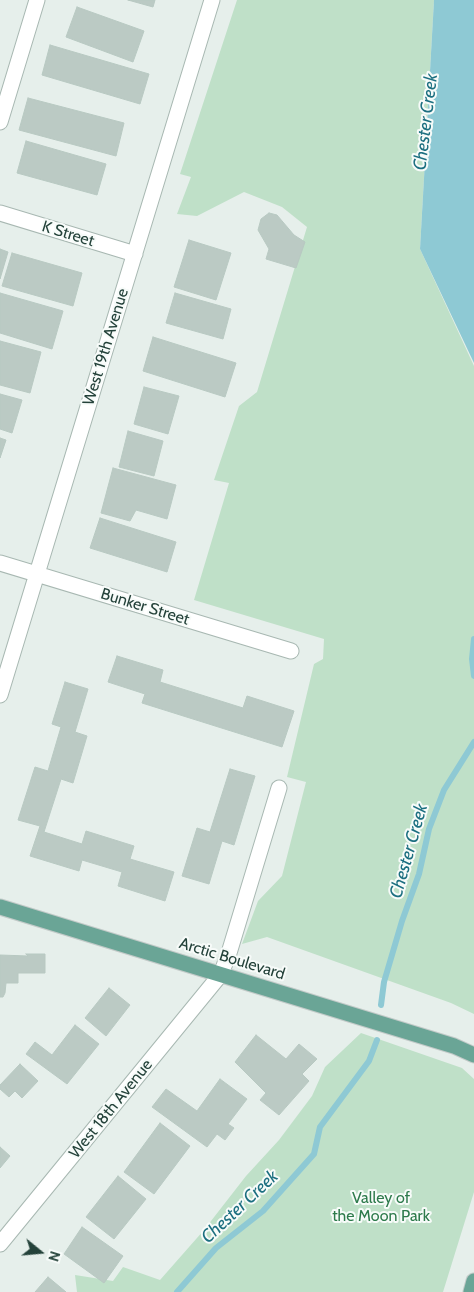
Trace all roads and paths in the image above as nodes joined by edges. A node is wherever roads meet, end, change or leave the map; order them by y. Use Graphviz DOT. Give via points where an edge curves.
graph roads {
  1 [pos="37,0"];
  2 [pos="212,0"];
  3 [pos="0,122"];
  4 [pos="0,213"];
  5 [pos="136,254"];
  6 [pos="0,562"];
  7 [pos="36,574"];
  8 [pos="291,651"];
  9 [pos="0,695"];
  10 [pos="279,788"];
  11 [pos="0,907"];
  12 [pos="221,974"];
  13 [pos="474,1055"];
  14 [pos="0,1244"];
  15 [pos="474,1281"];
  16 [pos="471,1292"];
  1 -- 3 [label="street"];
  2 -- 5 [label="street, West 19th Avenue"];
  4 -- 5 [label="street, K Street"];
  5 -- 7 [label="street, West 19th Avenue"];
  6 -- 7 [label="street, Bunker Street"];
  7 -- 8 [label="street, Bunker Street"];
  7 -- 9 [label="street, West 19th Avenue"];
  10 -- 12 [label="street, West 18th Avenue"];
  11 -- 12 [label="main road, Arctic Boulevard"];
  12 -- 13 [label="main road, Arctic Boulevard"];
  12 -- 14 [label="street, West 18th Avenue"];
  15 -- 16 [label="main road"];
}
